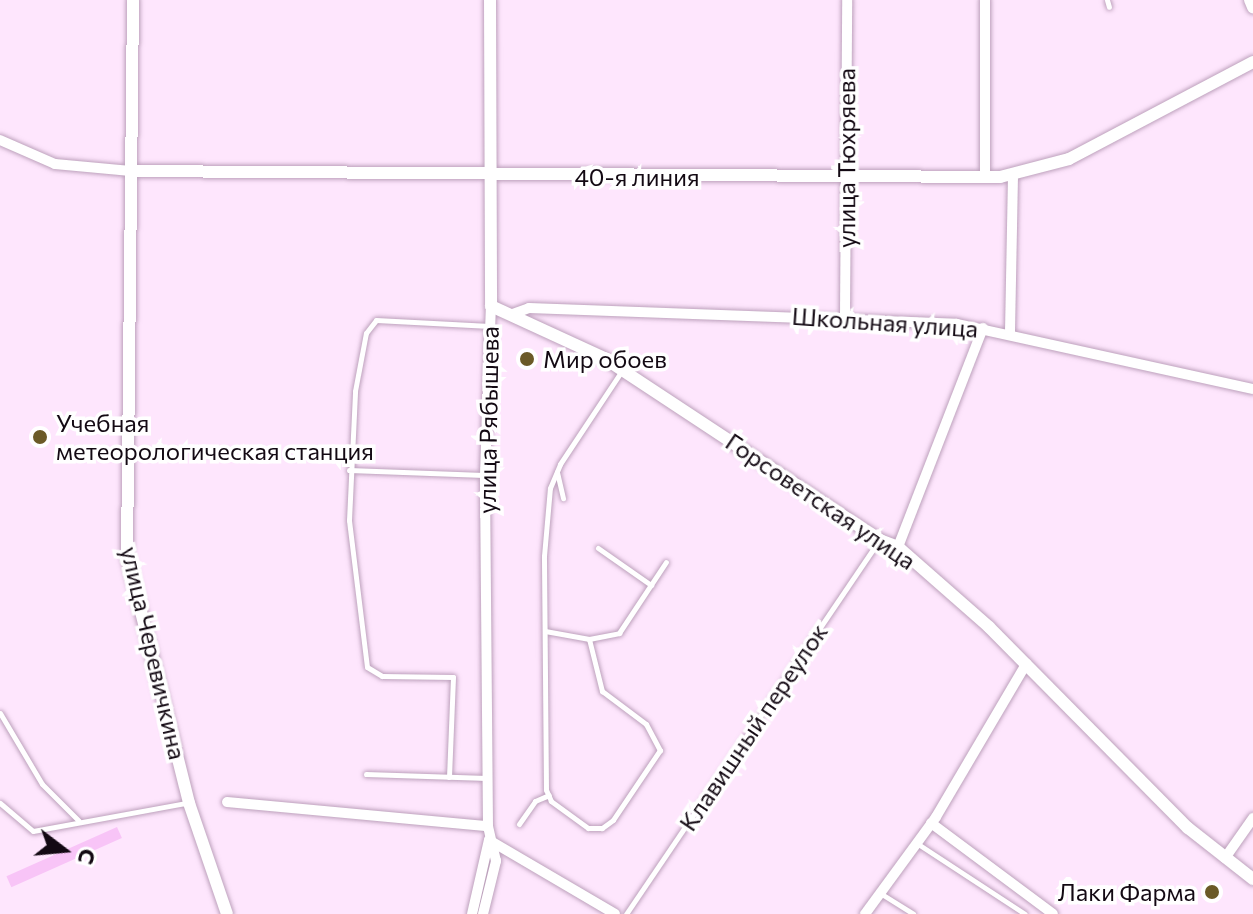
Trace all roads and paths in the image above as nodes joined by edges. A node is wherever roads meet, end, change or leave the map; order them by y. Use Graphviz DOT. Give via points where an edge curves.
graph roads {
  1 [pos="133,0"];
  2 [pos="490,0"];
  3 [pos="847,0"];
  4 [pos="985,0"];
  5 [pos="1250,0"];
  6 [pos="1253,7"];
  7 [pos="1253,62"];
  8 [pos="0,140"];
  9 [pos="131,171"];
  10 [pos="1013,174"];
  11 [pos="491,177"];
  12 [pos="845,177"];
  13 [pos="985,177"];
  14 [pos="491,306"];
  15 [pos="510,315"];
  16 [pos="845,316"];
  17 [pos="490,326"];
  18 [pos="983,328"];
  19 [pos="1010,332"];
  20 [pos="622,370"];
  21 [pos="1253,389"];
  22 [pos="349,470"];
  23 [pos="557,471"];
  24 [pos="485,475"];
  25 [pos="563,498"];
  26 [pos="880,540"];
  27 [pos="898,547"];
  28 [pos="598,548"];
  29 [pos="666,562"];
  30 [pos="651,585"];
  31 [pos="545,631"];
  32 [pos="589,639"];
  33 [pos="1026,664"];
  34 [pos="0,713"];
  35 [pos="366,774"];
  36 [pos="449,777"];
  37 [pos="488,778"];
  38 [pos="549,795"];
  39 [pos="227,802"];
  40 [pos="0,803"];
  41 [pos="189,803"];
  42 [pos="1253,818"];
  43 [pos="80,822"];
  44 [pos="931,823"];
  45 [pos="519,824"];
  46 [pos="488,826"];
  47 [pos="489,840"];
  48 [pos="915,842"];
  49 [pos="1225,858"];
  50 [pos="1253,879"];
  51 [pos="880,892"];
  52 [pos="478,912"];
  53 [pos="227,914"];
  54 [pos="615,914"];
  55 [pos="626,914"];
  56 [pos="865,914"];
  57 [pos="913,914"];
  58 [pos="1025,914"];
  59 [pos="1053,914"];
  1 -- 9 [label="street, улица Черевичкина"];
  2 -- 11 [label="street, улица Рябышева"];
  3 -- 12 [label="street, улица Тюхряева"];
  4 -- 13 [label="street"];
  5 -- 6 [label="street"];
  7 -- 10 [label="street, 40-я линия" via="1069,159"];
  8 -- 9 [label="street, 40-я линия" via="55,164"];
  9 -- 11 [label="street, 40-я линия"];
  9 -- 41 [label="street, улица Черевичкина" via="127,556"];
  10 -- 13 [label="street, 40-я линия"];
  10 -- 19 [label="street"];
  11 -- 12 [label="street, 40-я линия"];
  11 -- 14 [label="street, улица Рябышева"];
  12 -- 13 [label="street, 40-я линия"];
  12 -- 16 [label="street, улица Тюхряева"];
  14 -- 15 [label="street, Горсоветская улица"];
  14 -- 17 [label="street, улица Рябышева"];
  15 -- 16 [label="street, Школьная улица" via="529,308"];
  15 -- 20 [label="street, Горсоветская улица"];
  16 -- 18 [label="street, Школьная улица"];
  17 -- 22 [label="lane" via="376,320 366,333 355,391"];
  17 -- 24 [label="street, улица Рябышева"];
  18 -- 19 [label="street, Школьная улица"];
  18 -- 27 [label="street"];
  19 -- 21 [label="street, Школьная улица" via="1024,340"];
  20 -- 23 [label="lane"];
  20 -- 26 [label="street, Горсоветская улица"];
  22 -- 24 [label="lane"];
  22 -- 36 [label="lane" via="354,592 367,667 382,676 453,677"];
  23 -- 25 [label="lane"];
  23 -- 31 [label="lane" via="550,488 544,556"];
  24 -- 37 [label="street, улица Рябышева"];
  26 -- 27 [label="street, Горсоветская улица"];
  26 -- 55 [label="lane, Клавишный переулок"];
  27 -- 33 [label="street, Горсоветская улица"];
  28 -- 30 [label="lane"];
  29 -- 30 [label="lane"];
  30 -- 32 [label="lane" via="619,633"];
  31 -- 32 [label="lane"];
  31 -- 38 [label="lane"];
  32 -- 38 [label="lane" via="602,691 646,724 660,750 613,820 602,828 588,828"];
  33 -- 44 [label="street"];
  33 -- 49 [label="street, Горсоветская улица"];
  34 -- 43 [label="lane" via="42,784"];
  35 -- 36 [label="lane"];
  36 -- 37 [label="lane"];
  37 -- 46 [label="street, улица Рябышева"];
  38 -- 45 [label="lane" via="535,801"];
  39 -- 46 [label="street"];
  40 -- 43 [label="lane" via="33,831"];
  41 -- 43 [label="lane"];
  41 -- 53 [label="street, улица Черевичкина"];
  42 -- 49 [label="street"];
  44 -- 48 [label="street"];
  44 -- 59 [label="street"];
  46 -- 47 [label="street, улица Рябышева"];
  47 -- 52 [label="street, улица Рябышева"];
  47 -- 54 [label="street"];
  48 -- 51 [label="street"];
  48 -- 58 [label="lane"];
  49 -- 50 [label="street, Горсоветская улица"];
  51 -- 56 [label="street"];
  51 -- 57 [label="lane"];
}
